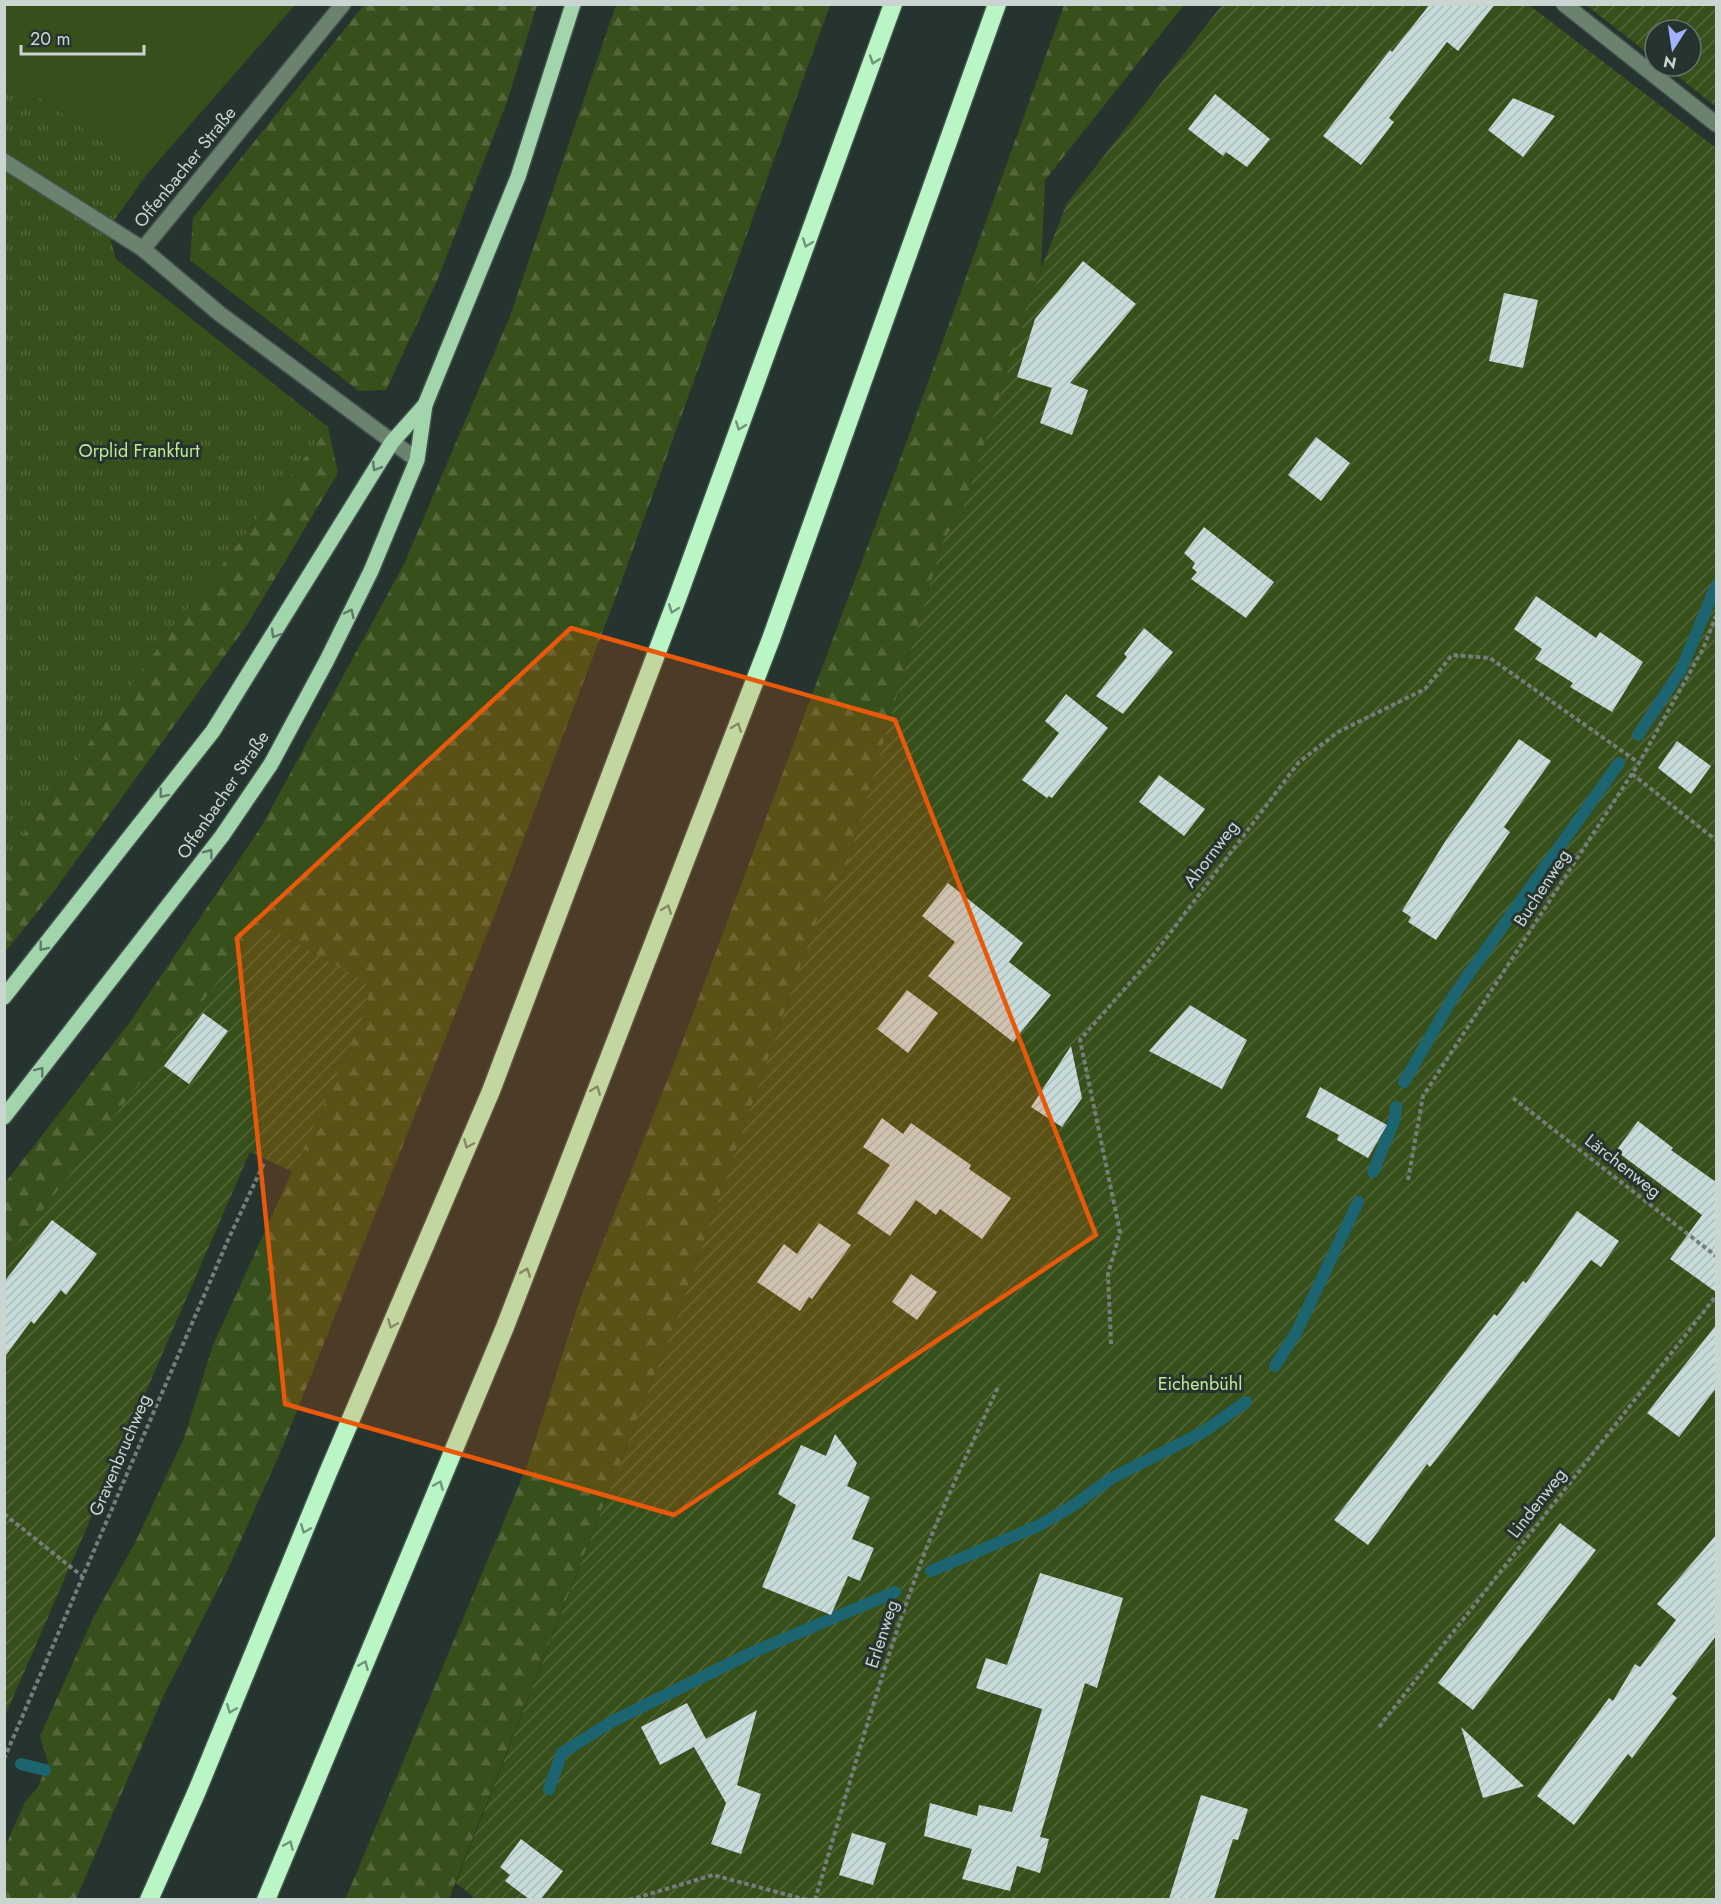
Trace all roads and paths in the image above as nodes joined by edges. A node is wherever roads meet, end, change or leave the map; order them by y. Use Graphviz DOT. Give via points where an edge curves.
graph roads {
  1 [pos="343,4"];
  2 [pos="573,4"];
  3 [pos="893,4"];
  4 [pos="997,4"];
  5 [pos="1564,4"];
  6 [pos="1716,124"];
  7 [pos="4,161"];
  8 [pos="143,249"];
  9 [pos="425,405"];
  10 [pos="392,442"];
  11 [pos="417,460"];
  12 [pos="1716,616"];
  13 [pos="1639,763"];
  14 [pos="1632,774"];
  15 [pos="1716,840"];
  16 [pos="4,997"];
  17 [pos="1513,1098"];
  18 [pos="4,1117"];
  19 [pos="264,1163"];
  20 [pos="1408,1180"];
  21 [pos="1716,1256"];
  22 [pos="1716,1296"];
  23 [pos="1111,1344"];
  24 [pos="999,1385"];
  25 [pos="4,1514"];
  26 [pos="82,1576"];
  27 [pos="1379,1727"];
  28 [pos="4,1759"];
  29 [pos="149,1899"];
  30 [pos="266,1899"];
  31 [pos="629,1899"];
  32 [pos="807,1899"];
  33 [pos="815,1899"];
  1 -- 8 [label="street, Offenbacher Straße"];
  2 -- 9 [label="main road, Offenbacher Straße" via="518,177"];
  3 -- 29 [label="highway, one-way" via="677,599 491,1090"];
  30 -- 4 [label="highway, one-way" via="505,1327 771,639"];
  5 -- 6 [label="street"];
  7 -- 8 [label="street"];
  8 -- 10 [label="street, Offenbacher Straße" via="220,314"];
  9 -- 10 [label="main road, Offenbacher Straße"];
  9 -- 11 [label="main road, Offenbacher Straße"];
  10 -- 11 [label="street, Offenbacher Straße"];
  10 -- 16 [label="main road, Offenbacher Straße, one-way" via="213,731"];
  18 -- 11 [label="main road, Offenbacher Straße, one-way" via="215,845 271,765 370,571"];
  12 -- 13 [label="path, Buchenweg" via="1703,649"];
  13 -- 14 [label="path, Buchenweg"];
  13 -- 23 [label="path, Ahornweg" via="1490,658 1452,654 1425,689 1338,732 1299,762 1149,961 1080,1040 1120,1232 1108,1274"];
  14 -- 15 [label="path"];
  14 -- 20 [label="path, Buchenweg" via="1423,1096"];
  17 -- 21 [label="path, Lärchenweg"];
  19 -- 26 [label="path, Gravenbruchweg"];
  22 -- 27 [label="path, Lindenweg"];
  24 -- 33 [label="path, Erlenweg" via="912,1588"];
  25 -- 26 [label="path"];
  26 -- 28 [label="path, Gravenbruchweg"];
  31 -- 32 [label="path" via="713,1875"];
}
